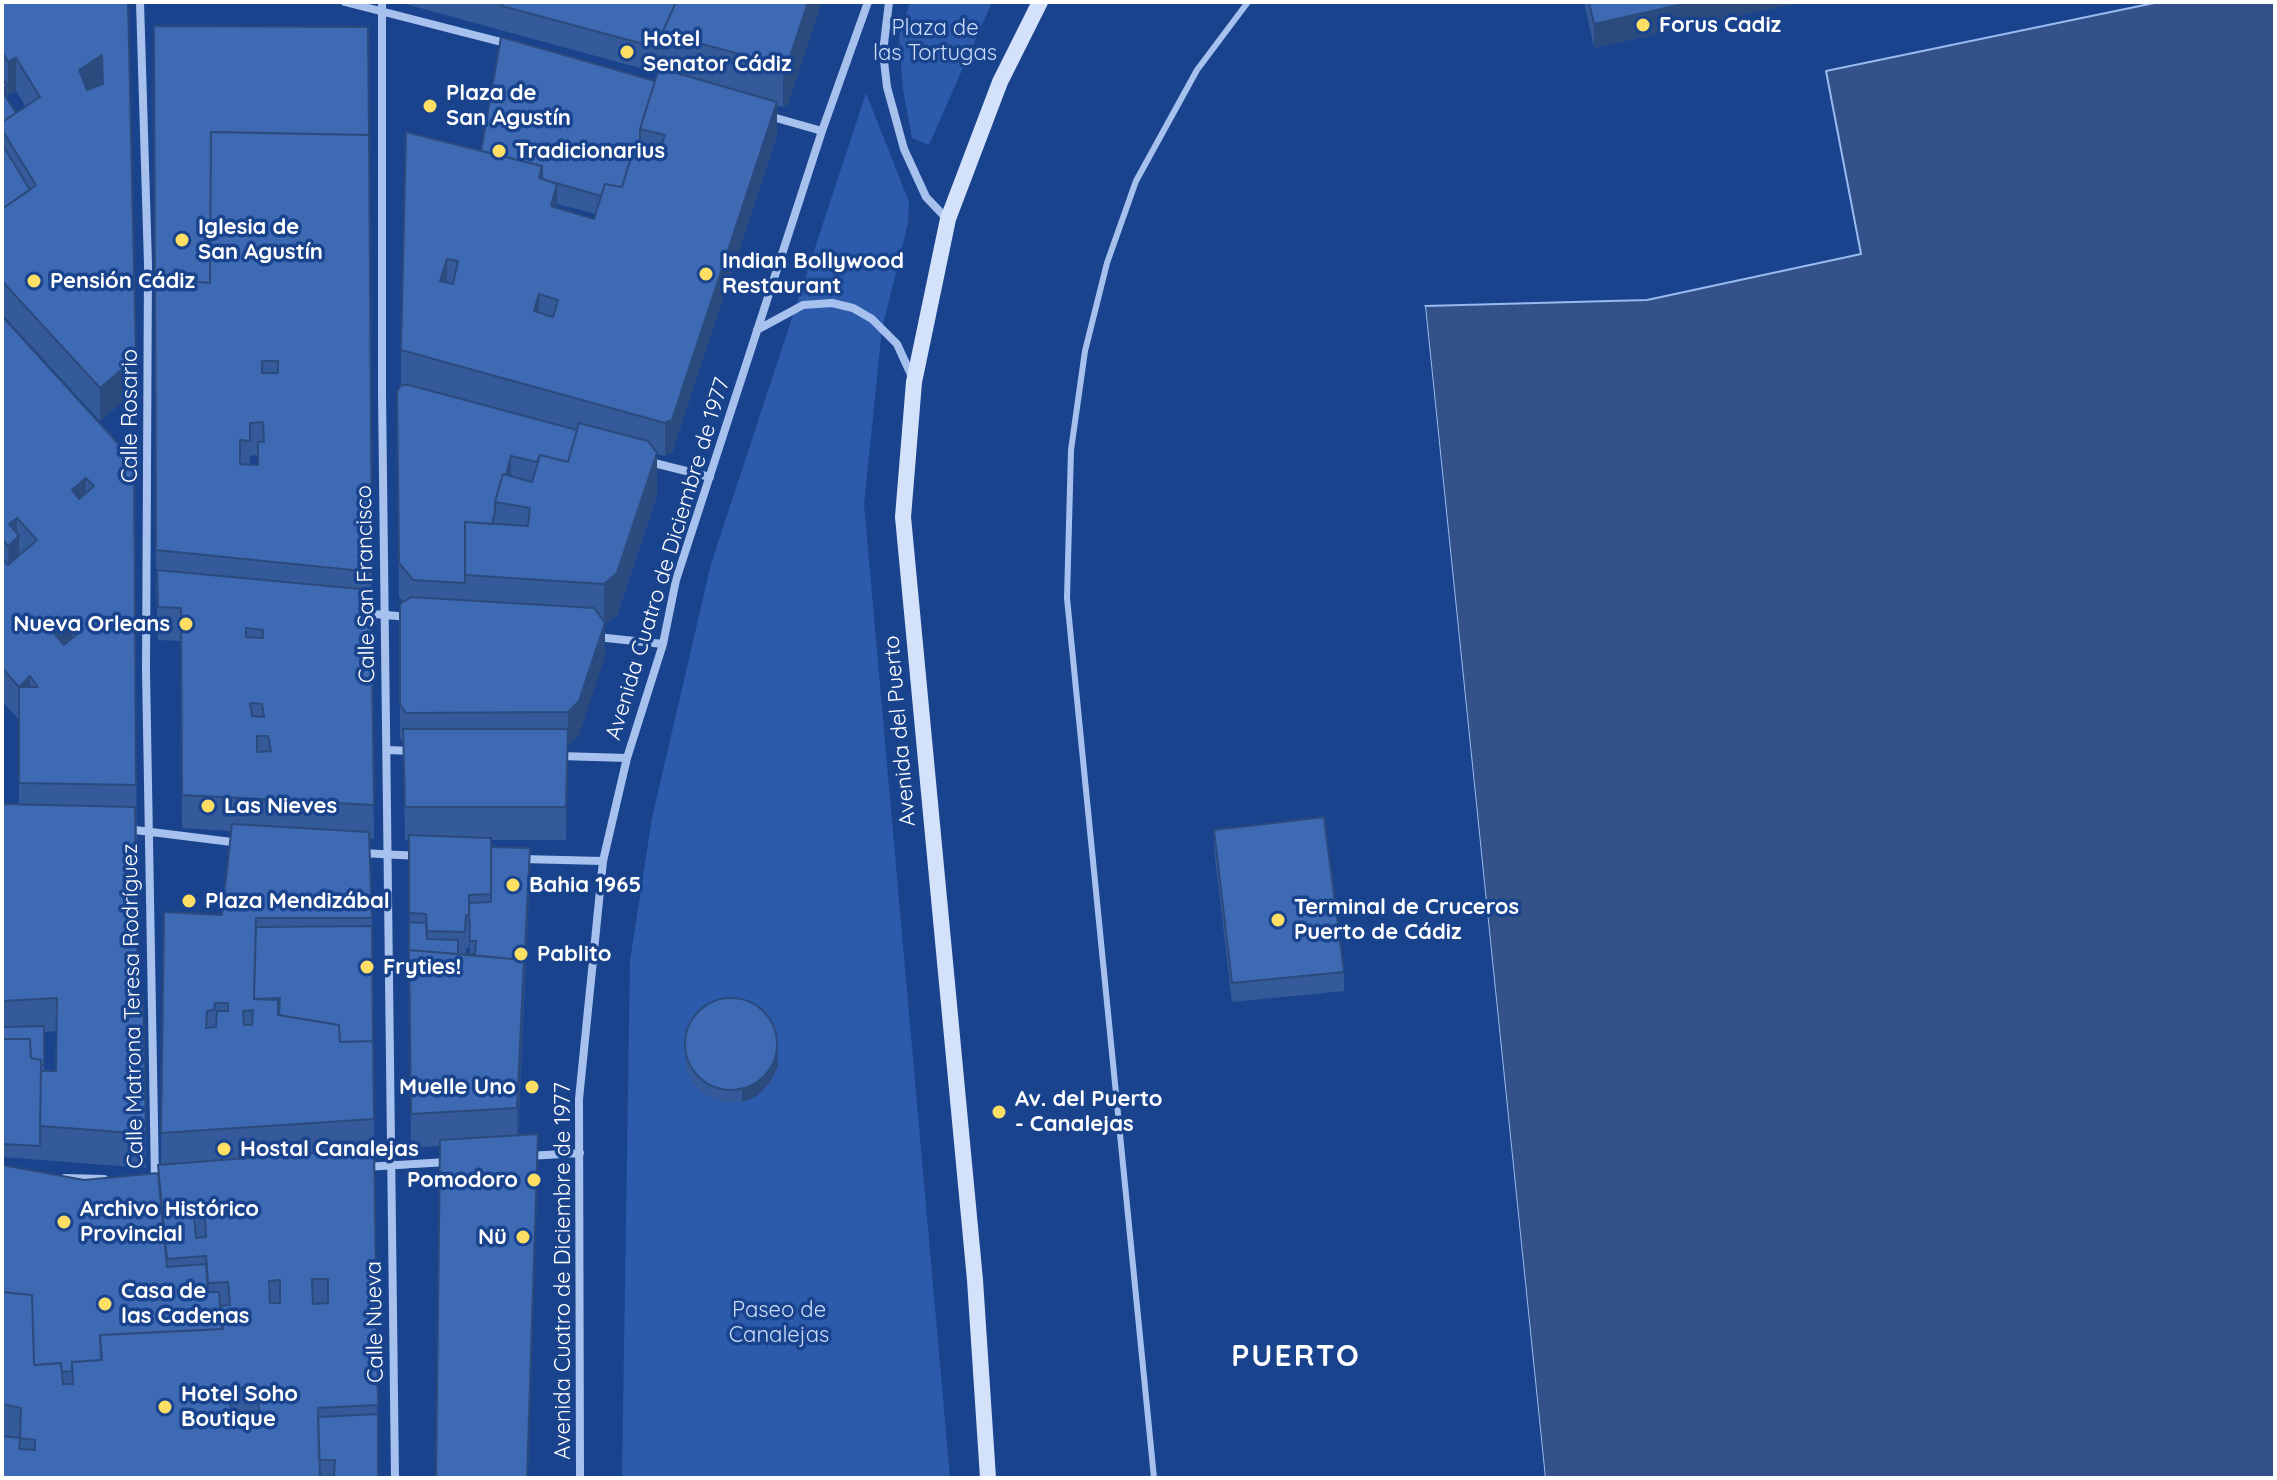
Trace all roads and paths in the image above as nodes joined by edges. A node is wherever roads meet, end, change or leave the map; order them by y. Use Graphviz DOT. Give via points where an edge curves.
graph roads {
  1 [pos="140,2"];
  2 [pos="345,2"];
  3 [pos="868,2"];
  4 [pos="889,2"];
  5 [pos="1040,2"];
  6 [pos="1248,2"];
  7 [pos="382,7"];
  8 [pos="519,47"];
  9 [pos="756,113"];
  10 [pos="822,131"];
  11 [pos="948,219"];
  12 [pos="756,330"];
  13 [pos="914,382"];
  14 [pos="382,393"];
  15 [pos="397,397"];
  16 [pos="641,459"];
  17 [pos="710,477"];
  18 [pos="138,481"];
  19 [pos="148,492"];
  20 [pos="147,591"];
  21 [pos="163,592"];
  22 [pos="352,612"];
  23 [pos="384,615"];
  24 [pos="416,618"];
  25 [pos="589,636"];
  26 [pos="663,644"];
  27 [pos="387,750"];
  28 [pos="419,751"];
  29 [pos="543,755"];
  30 [pos="627,758"];
  31 [pos="119,829"];
  32 [pos="148,829"];
  33 [pos="247,844"];
  34 [pos="356,853"];
  35 [pos="387,855"];
  36 [pos="434,856"];
  37 [pos="511,858"];
  38 [pos="603,861"];
  39 [pos="580,1153"];
  40 [pos="517,1157"];
  41 [pos="453,1161"];
  42 [pos="390,1165"];
  43 [pos="359,1167"];
  44 [pos="50,1177"];
  45 [pos="110,1179"];
  46 [pos="171,1180"];
  47 [pos="140,1181"];
  48 [pos="155,1181"];
  49 [pos="395,1478"];
  50 [pos="580,1478"];
  51 [pos="988,1478"];
  52 [pos="1154,1478"];
  1 -- 19 [label="street, Calle Rosario"];
  2 -- 7 [label="street"];
  3 -- 10 [label="street, Avenida Cuatro de Diciembre de 1977"];
  4 -- 11 [label="street" via="883,52 887,87 926,197"];
  5 -- 11 [label="street, Avenida del Puerto" via="1000,82"];
  6 -- 52 [label="lane" via="1197,70 1136,181 1107,263 1085,351 1071,450 1067,598"];
  7 -- 8 [label="street"];
  7 -- 14 [label="street, Calle San Francisco"];
  9 -- 10 [label="street"];
  10 -- 12 [label="street, Avenida Cuatro de Diciembre de 1977"];
  11 -- 13 [label="street, Avenida del Puerto"];
  12 -- 13 [label="street" via="803,305 853,308 897,344"];
  12 -- 17 [label="street, Avenida Cuatro de Diciembre de 1977"];
  13 -- 51 [label="street, Avenida del Puerto" via="903,517 975,1280"];
  14 -- 15 [label="street"];
  14 -- 23 [label="street, Calle San Francisco"];
  16 -- 17 [label="street"];
  17 -- 26 [label="street, Avenida Cuatro de Diciembre de 1977" via="676,580"];
  18 -- 19 [label="street"];
  19 -- 20 [label="street, Calle Rosario"];
  20 -- 21 [label="street"];
  20 -- 32 [label="street, Calle Rosario"];
  22 -- 23 [label="street"];
  23 -- 24 [label="street"];
  23 -- 27 [label="street, Calle San Francisco"];
  25 -- 26 [label="street"];
  26 -- 30 [label="street, Avenida Cuatro de Diciembre de 1977"];
  27 -- 28 [label="street"];
  27 -- 35 [label="street, Calle San Francisco"];
  29 -- 30 [label="street"];
  30 -- 38 [label="street, Avenida Cuatro de Diciembre de 1977"];
  31 -- 32 [label="street"];
  32 -- 33 [label="street"];
  32 -- 48 [label="street, Calle Matrona Teresa Rodríguez"];
  34 -- 35 [label="street"];
  35 -- 36 [label="street"];
  35 -- 42 [label="street, Calle San Francisco"];
  37 -- 38 [label="street"];
  38 -- 39 [label="street, Avenida Cuatro de Diciembre de 1977" via="579,1099"];
  39 -- 40 [label="street"];
  39 -- 50 [label="street, Avenida Cuatro de Diciembre de 1977"];
  41 -- 42 [label="street"];
  42 -- 43 [label="street"];
  42 -- 49 [label="street, Calle Nueva"];
  44 -- 45 [label="street"];
  46 -- 48 [label="street"];
  47 -- 48 [label="street"];
}
